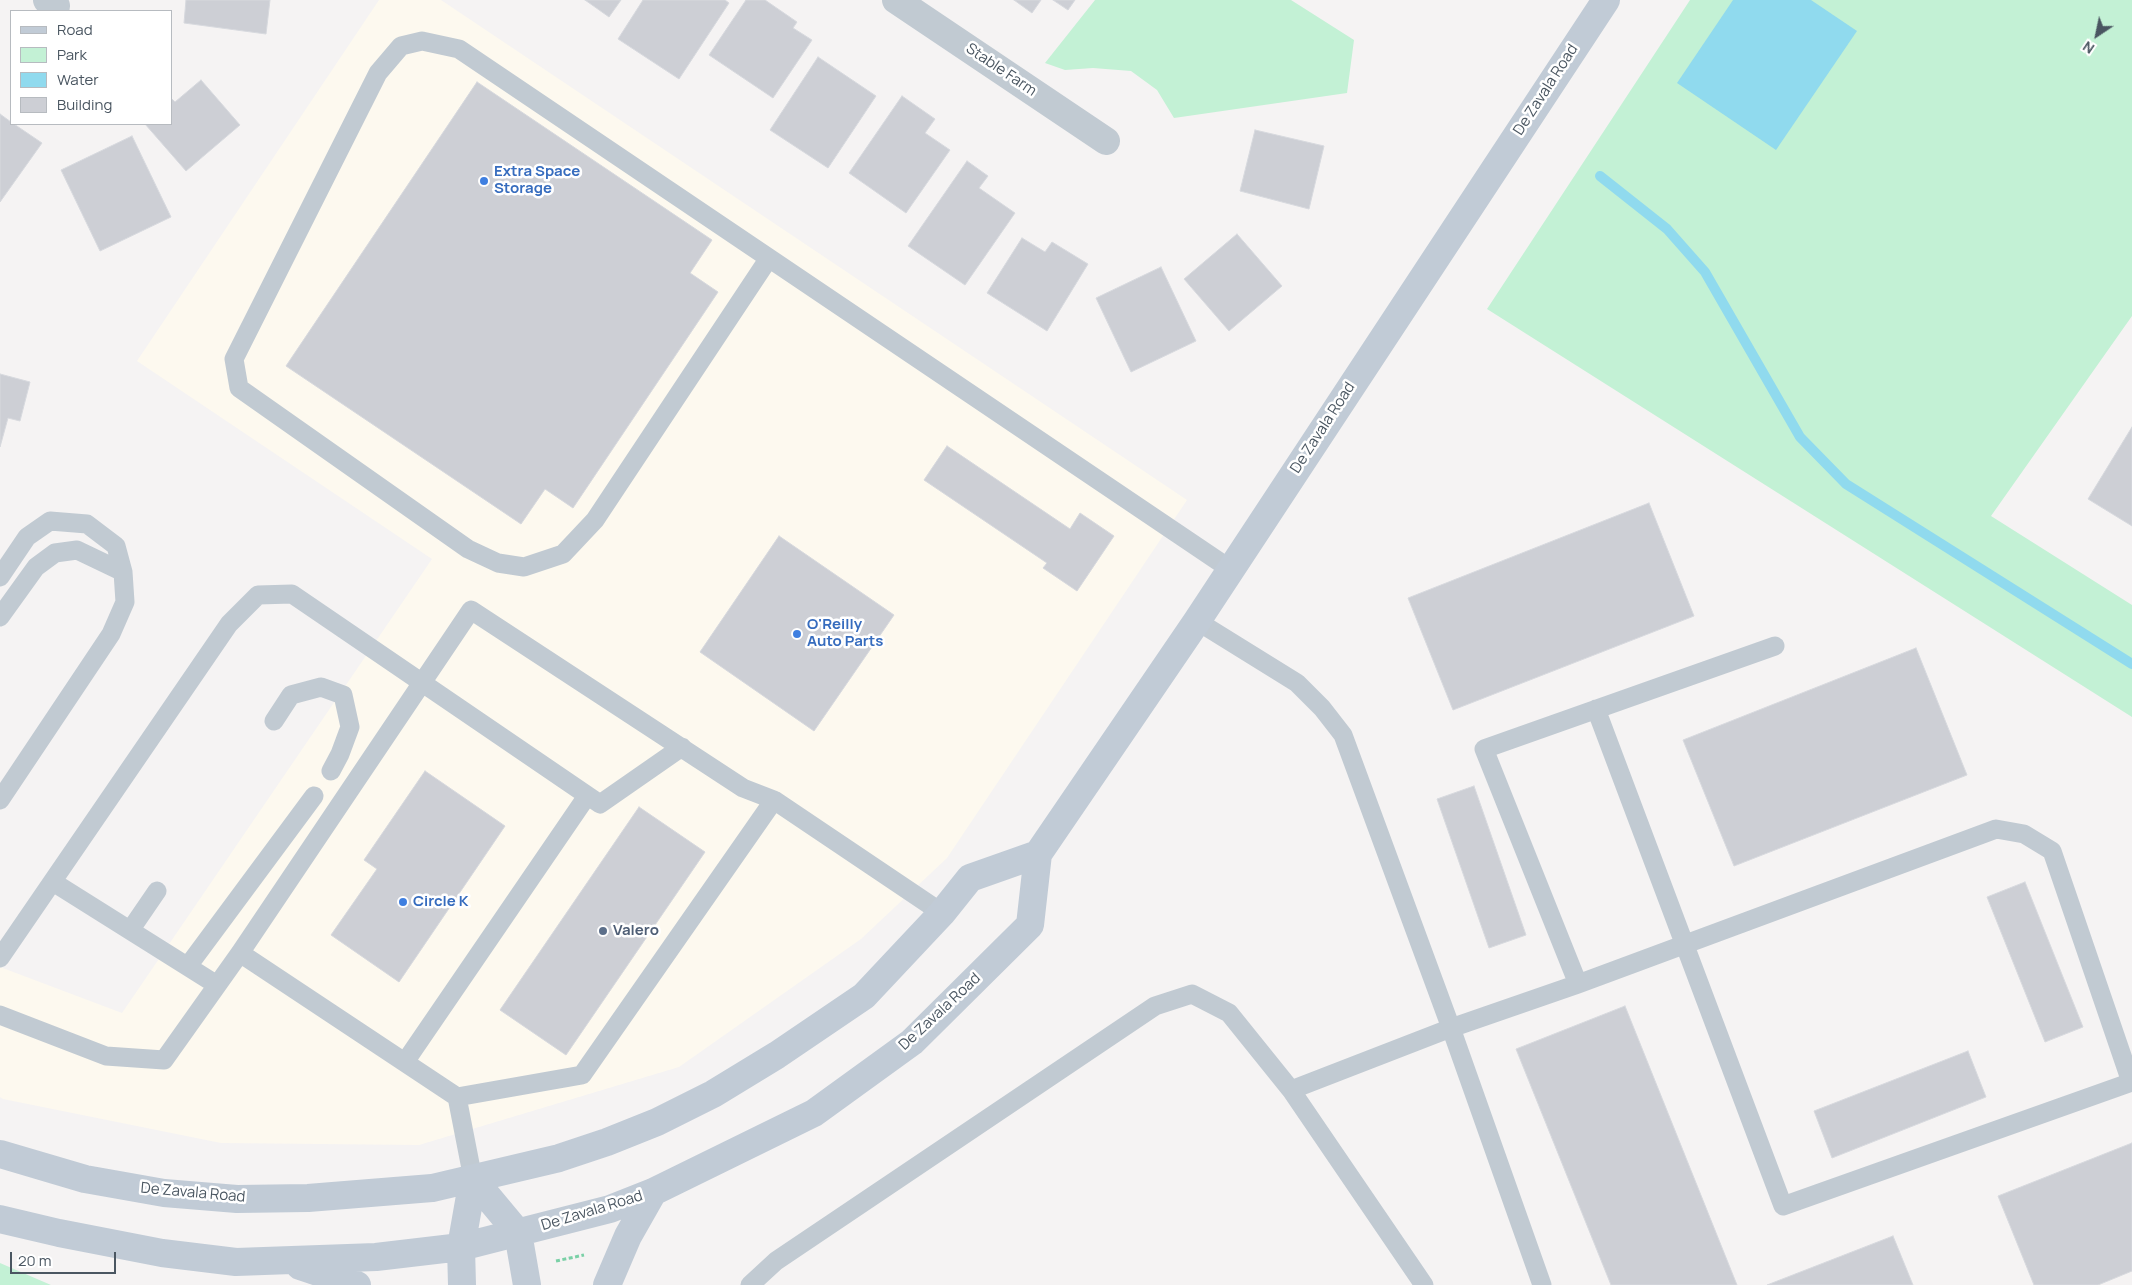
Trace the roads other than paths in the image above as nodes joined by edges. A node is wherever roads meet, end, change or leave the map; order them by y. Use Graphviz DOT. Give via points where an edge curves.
graph roads {
  1 [pos="896,0"];
  2 [pos="1606,0"];
  3 [pos="1106,140"];
  4 [pos="769,258"];
  5 [pos="1230,569"];
  6 [pos="123,572"];
  7 [pos="0,577"];
  8 [pos="0,617"];
  9 [pos="1196,621"];
  10 [pos="1774,646"];
  11 [pos="424,682"];
  12 [pos="1596,709"];
  13 [pos="274,720"];
  14 [pos="682,747"];
  15 [pos="331,771"];
  16 [pos="314,796"];
  17 [pos="587,796"];
  18 [pos="0,800"];
  19 [pos="774,800"];
  20 [pos="1038,854"];
  21 [pos="53,882"];
  22 [pos="157,891"];
  23 [pos="942,913"];
  24 [pos="131,929"];
  25 [pos="1685,944"];
  26 [pos="240,953"];
  27 [pos="0,958"];
  28 [pos="188,966"];
  29 [pos="1578,984"];
  30 [pos="217,985"];
  31 [pos="0,1015"];
  32 [pos="1451,1028"];
  33 [pos="405,1062"];
  34 [pos="2131,1082"];
  35 [pos="1291,1090"];
  36 [pos="457,1097"];
  37 [pos="0,1154"];
  38 [pos="473,1179"];
  39 [pos="653,1192"];
  40 [pos="0,1219"];
  41 [pos="518,1233"];
  42 [pos="461,1247"];
  43 [pos="285,1260"];
  44 [pos="357,1285"];
  45 [pos="462,1285"];
  46 [pos="527,1285"];
  47 [pos="606,1285"];
  48 [pos="750,1285"];
  49 [pos="1424,1285"];
  50 [pos="1542,1285"];
  1 -- 3 [label="street, Stable Farm"];
  2 -- 5 [label="main road, De Zavala Road"];
  4 -- 4 [label="lane" via="595,520 562,554 524,567 498,563 468,549 239,388 234,359 378,73 401,46 415,42 459,49"];
  4 -- 5 [label="lane"];
  5 -- 9 [label="main road, De Zavala Road"];
  6 -- 7 [label="lane" via="116,546 87,524 50,521 27,538"];
  6 -- 8 [label="lane" via="77,550 55,553 36,567"];
  6 -- 18 [label="lane" via="125,602 111,634"];
  9 -- 20 [label="main road, De Zavala Road"];
  9 -- 32 [label="lane" via="1297,683 1322,708 1342,735"];
  10 -- 12 [label="lane"];
  11 -- 14 [label="lane" via="472,610"];
  11 -- 17 [label="lane"];
  11 -- 21 [label="lane" via="292,594 258,594 229,624"];
  11 -- 26 [label="lane"];
  12 -- 25 [label="lane"];
  12 -- 29 [label="lane" via="1484,749"];
  13 -- 15 [label="lane" via="291,695 321,687 343,695 350,727"];
  14 -- 17 [label="lane" via="600,804"];
  14 -- 19 [label="lane" via="743,788"];
  16 -- 28 [label="lane"];
  17 -- 33 [label="lane"];
  19 -- 23 [label="lane"];
  19 -- 36 [label="lane" via="582,1075"];
  20 -- 23 [label="main road, De Zavala Road" via="970,878"];
  20 -- 39 [label="main road, De Zavala Road" via="1030,925 912,1042 814,1112"];
  21 -- 24 [label="lane"];
  21 -- 27 [label="lane"];
  22 -- 24 [label="lane"];
  23 -- 38 [label="main road, De Zavala Road" via="864,996 713,1094 607,1142 559,1158"];
  24 -- 28 [label="lane"];
  25 -- 29 [label="lane"];
  25 -- 34 [label="lane" via="1996,829 2024,834 2052,851"];
  25 -- 34 [label="lane" via="1782,1206"];
  26 -- 30 [label="lane"];
  26 -- 33 [label="lane"];
  28 -- 30 [label="lane"];
  29 -- 32 [label="lane"];
  30 -- 31 [label="lane" via="164,1060 106,1056"];
  32 -- 35 [label="lane"];
  32 -- 50 [label="lane"];
  33 -- 36 [label="lane"];
  35 -- 48 [label="lane" via="1229,1013 1192,994 1156,1006 776,1261"];
  35 -- 49 [label="lane"];
  36 -- 38 [label="lane"];
  37 -- 38 [label="main road, De Zavala Road" via="85,1179 164,1193 237,1199 370,1194 432,1188"];
  38 -- 41 [label="main road"];
  38 -- 42 [label="main road"];
  39 -- 41 [label="main road, De Zavala Road" via="610,1209"];
  39 -- 47 [label="main road"];
  40 -- 43 [label="main road, De Zavala Road" via="59,1234 162,1253 236,1262"];
  41 -- 42 [label="main road, De Zavala Road"];
  41 -- 46 [label="main road"];
  42 -- 43 [label="main road, De Zavala Road" via="376,1258"];
  42 -- 45 [label="main road"];
  43 -- 44 [label="main road"];
}
